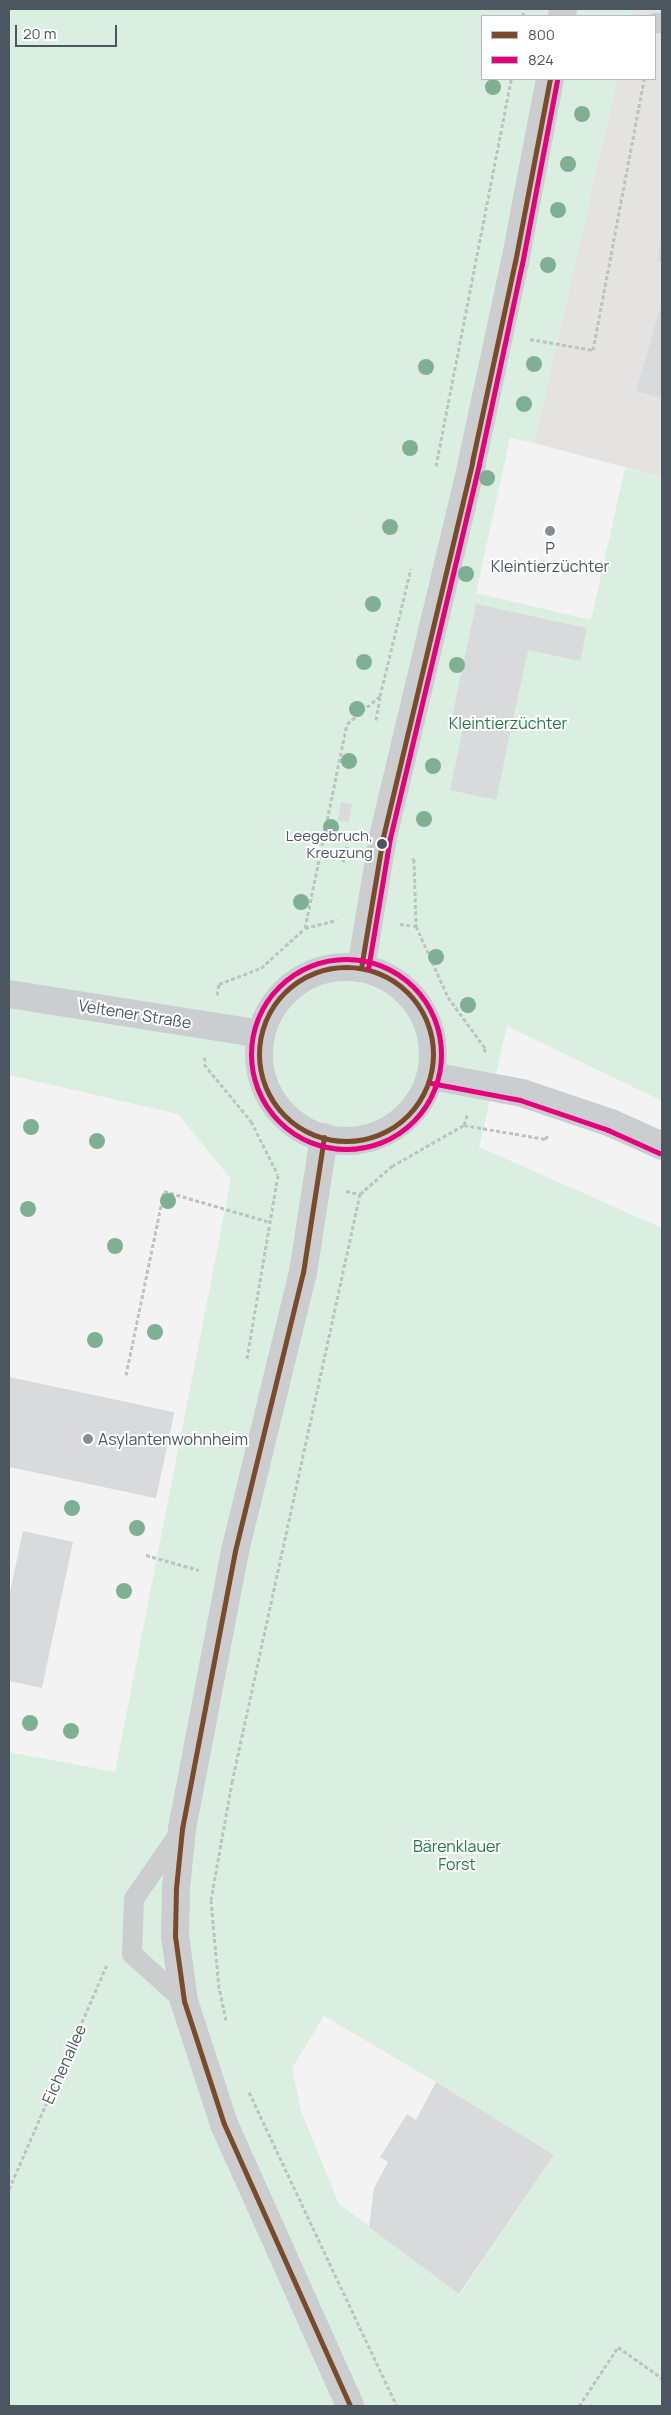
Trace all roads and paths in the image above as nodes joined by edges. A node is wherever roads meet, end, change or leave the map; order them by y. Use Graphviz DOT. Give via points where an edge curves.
graph roads {
  1 [pos="511,80"];
  2 [pos="550,80"];
  3 [pos="644,80"];
  4 [pos="499,334"];
  5 [pos="435,469"];
  6 [pos="413,564"];
  7 [pos="336,920"];
  8 [pos="398,923"];
  9 [pos="305,928"];
  10 [pos="361,968"];
  11 [pos="9,994"];
  12 [pos="216,997"];
  13 [pos="261,1034"];
  14 [pos="485,1048"];
  15 [pos="205,1057"];
  16 [pos="432,1076"];
  17 [pos="467,1115"];
  18 [pos="464,1125"];
  19 [pos="324,1137"];
  20 [pos="545,1140"];
  21 [pos="662,1146"];
  22 [pos="287,1177"];
  23 [pos="344,1190"];
  24 [pos="360,1194"];
  25 [pos="270,1222"];
  26 [pos="126,1375"];
  27 [pos="146,1555"];
  28 [pos="202,1571"];
  29 [pos="182,1829"];
  30 [pos="132,1954"];
  31 [pos="184,2001"];
  32 [pos="227,2024"];
  33 [pos="246,2085"];
  34 [pos="9,2189"];
  35 [pos="662,2378"];
  36 [pos="350,2406"];
  37 [pos="397,2406"];
  38 [pos="579,2406"];
  1 -- 5 [label="path"];
  2 -- 4 [label="street"];
  3 -- 4 [label="path" via="592,350"];
  4 -- 10 [label="street" via="454,544 383,837"];
  6 -- 9 [label="path" via="380,696 347,724"];
  7 -- 9 [label="path"];
  8 -- 14 [label="path" via="416,926 448,997"];
  9 -- 12 [label="path" via="262,968 219,984"];
  10 -- 13 [label="main road" via="334,967 309,974 287,989 271,1009"];
  10 -- 16 [label="main road" via="388,977 411,995 427,1019 434,1047"];
  11 -- 13 [label="main road, Veltener Straße"];
  13 -- 19 [label="main road" via="258,1062 266,1089 280,1113 302,1130"];
  15 -- 22 [label="path" via="204,1064 251,1121 278,1175"];
  16 -- 19 [label="main road" via="421,1101 404,1121 381,1135 355,1142"];
  16 -- 21 [label="main road" via="522,1094 611,1123"];
  17 -- 18 [label="path"];
  18 -- 20 [label="path"];
  18 -- 24 [label="path" via="392,1166"];
  19 -- 29 [label="street" via="303,1272 235,1551"];
  23 -- 24 [label="path"];
  24 -- 32 [label="path" via="232,1782 211,1900 219,1988"];
  25 -- 26 [label="path" via="164,1191"];
  27 -- 28 [label="path"];
  29 -- 30 [label="lane" via="134,1899"];
  29 -- 31 [label="street" via="175,1936"];
  30 -- 31 [label="lane"];
  30 -- 34 [label="path, Eichenallee" via="108,1964"];
  31 -- 36 [label="street" via="224,2124"];
  33 -- 37 [label="path"];
  35 -- 38 [label="path" via="618,2347"];
}
